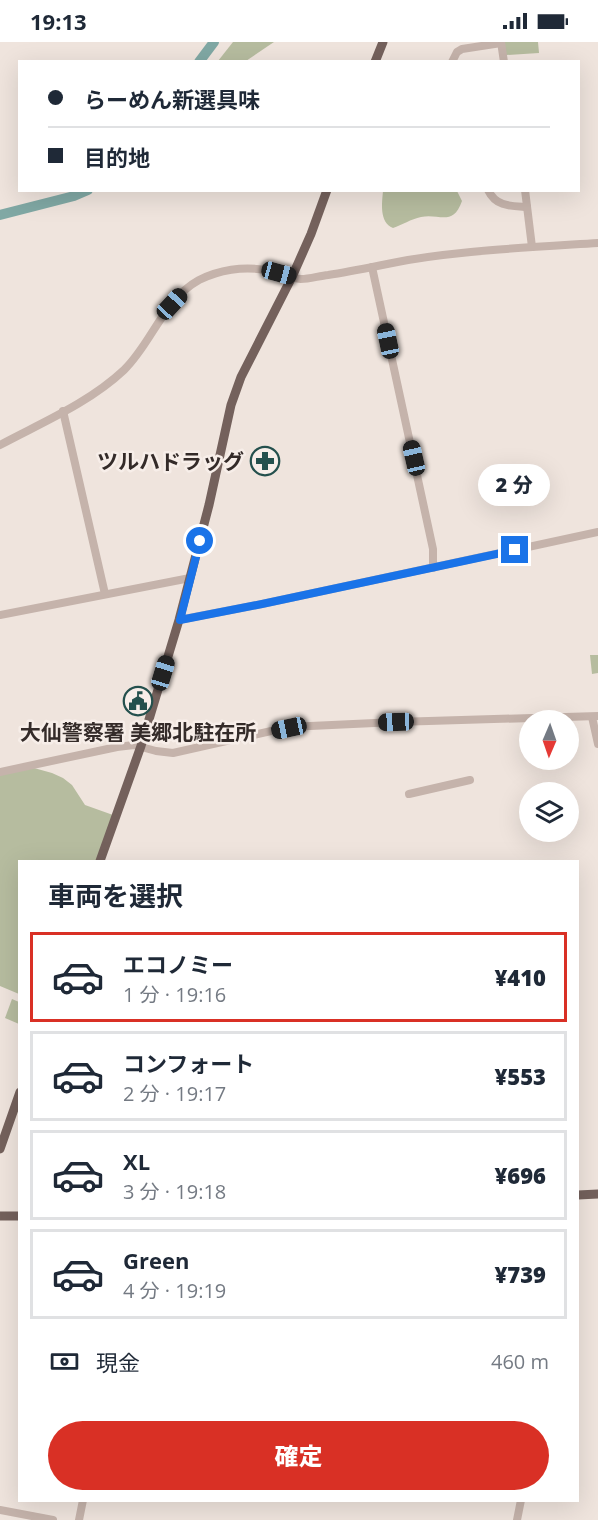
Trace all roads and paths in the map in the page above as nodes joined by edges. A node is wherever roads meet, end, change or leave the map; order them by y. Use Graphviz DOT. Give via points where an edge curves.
graph roads {
  1 [pos="383,42"];
  2 [pos="501,43"];
  3 [pos="376,60"];
  4 [pos="453,60"];
  5 [pos="504,60"];
  6 [pos="326,192"];
  7 [pos="489,192"];
  8 [pos="525,192"];
  9 [pos="527,207"];
  10 [pos="598,243"];
  11 [pos="532,247"];
  12 [pos="372,267"];
  13 [pos="292,277"];
  14 [pos="63,411"];
  15 [pos="0,445"];
  16 [pos="598,532"];
  17 [pos="433,568"];
  18 [pos="190,578"];
  19 [pos="105,594"];
  20 [pos="0,615"];
  21 [pos="180,620"];
  22 [pos="595,717"];
  23 [pos="598,744"];
  24 [pos="141,746"];
  25 [pos="0,772"];
  26 [pos="470,780"];
  27 [pos="409,794"];
  28 [pos="100,860"];
  29 [pos="18,1098"];
  30 [pos="0,1149"];
  31 [pos="598,1194"];
  32 [pos="579,1195"];
  33 [pos="0,1216"];
  34 [pos="18,1216"];
  35 [pos="83,1502"];
  36 [pos="520,1502"];
  37 [pos="0,1510"];
  38 [pos="53,1520"];
  39 [pos="80,1520"];
  40 [pos="517,1520"];
  1 -- 3 [label="main road"];
  2 -- 4 [label="street" via="462,49"];
  2 -- 5 [label="street"];
  6 -- 13 [label="main road"];
  7 -- 9 [label="street" via="502,205"];
  8 -- 9 [label="street"];
  9 -- 11 [label="street"];
  10 -- 11 [label="street"];
  11 -- 12 [label="street"];
  12 -- 13 [label="street" via="310,278"];
  12 -- 17 [label="street" via="433,549"];
  13 -- 14 [label="street" via="240,269 199,280 172,304 123,371"];
  13 -- 18 [label="main road" via="234,396"];
  14 -- 15 [label="street"];
  14 -- 19 [label="street"];
  16 -- 17 [label="street"];
  17 -- 21 [label="street"];
  18 -- 19 [label="street"];
  18 -- 21 [label="main road"];
  19 -- 20 [label="street"];
  21 -- 24 [label="main road"];
  22 -- 23 [label="street"];
  22 -- 24 [label="street" via="289,728 172,753"];
  24 -- 25 [label="street" via="117,747"];
  24 -- 28 [label="main road"];
  26 -- 27 [label="street"];
  29 -- 30 [label="main road"];
  31 -- 32 [label="main road"];
  33 -- 34 [label="main road"];
  35 -- 39 [label="street"];
  36 -- 40 [label="street"];
  37 -- 38 [label="street"];
}
